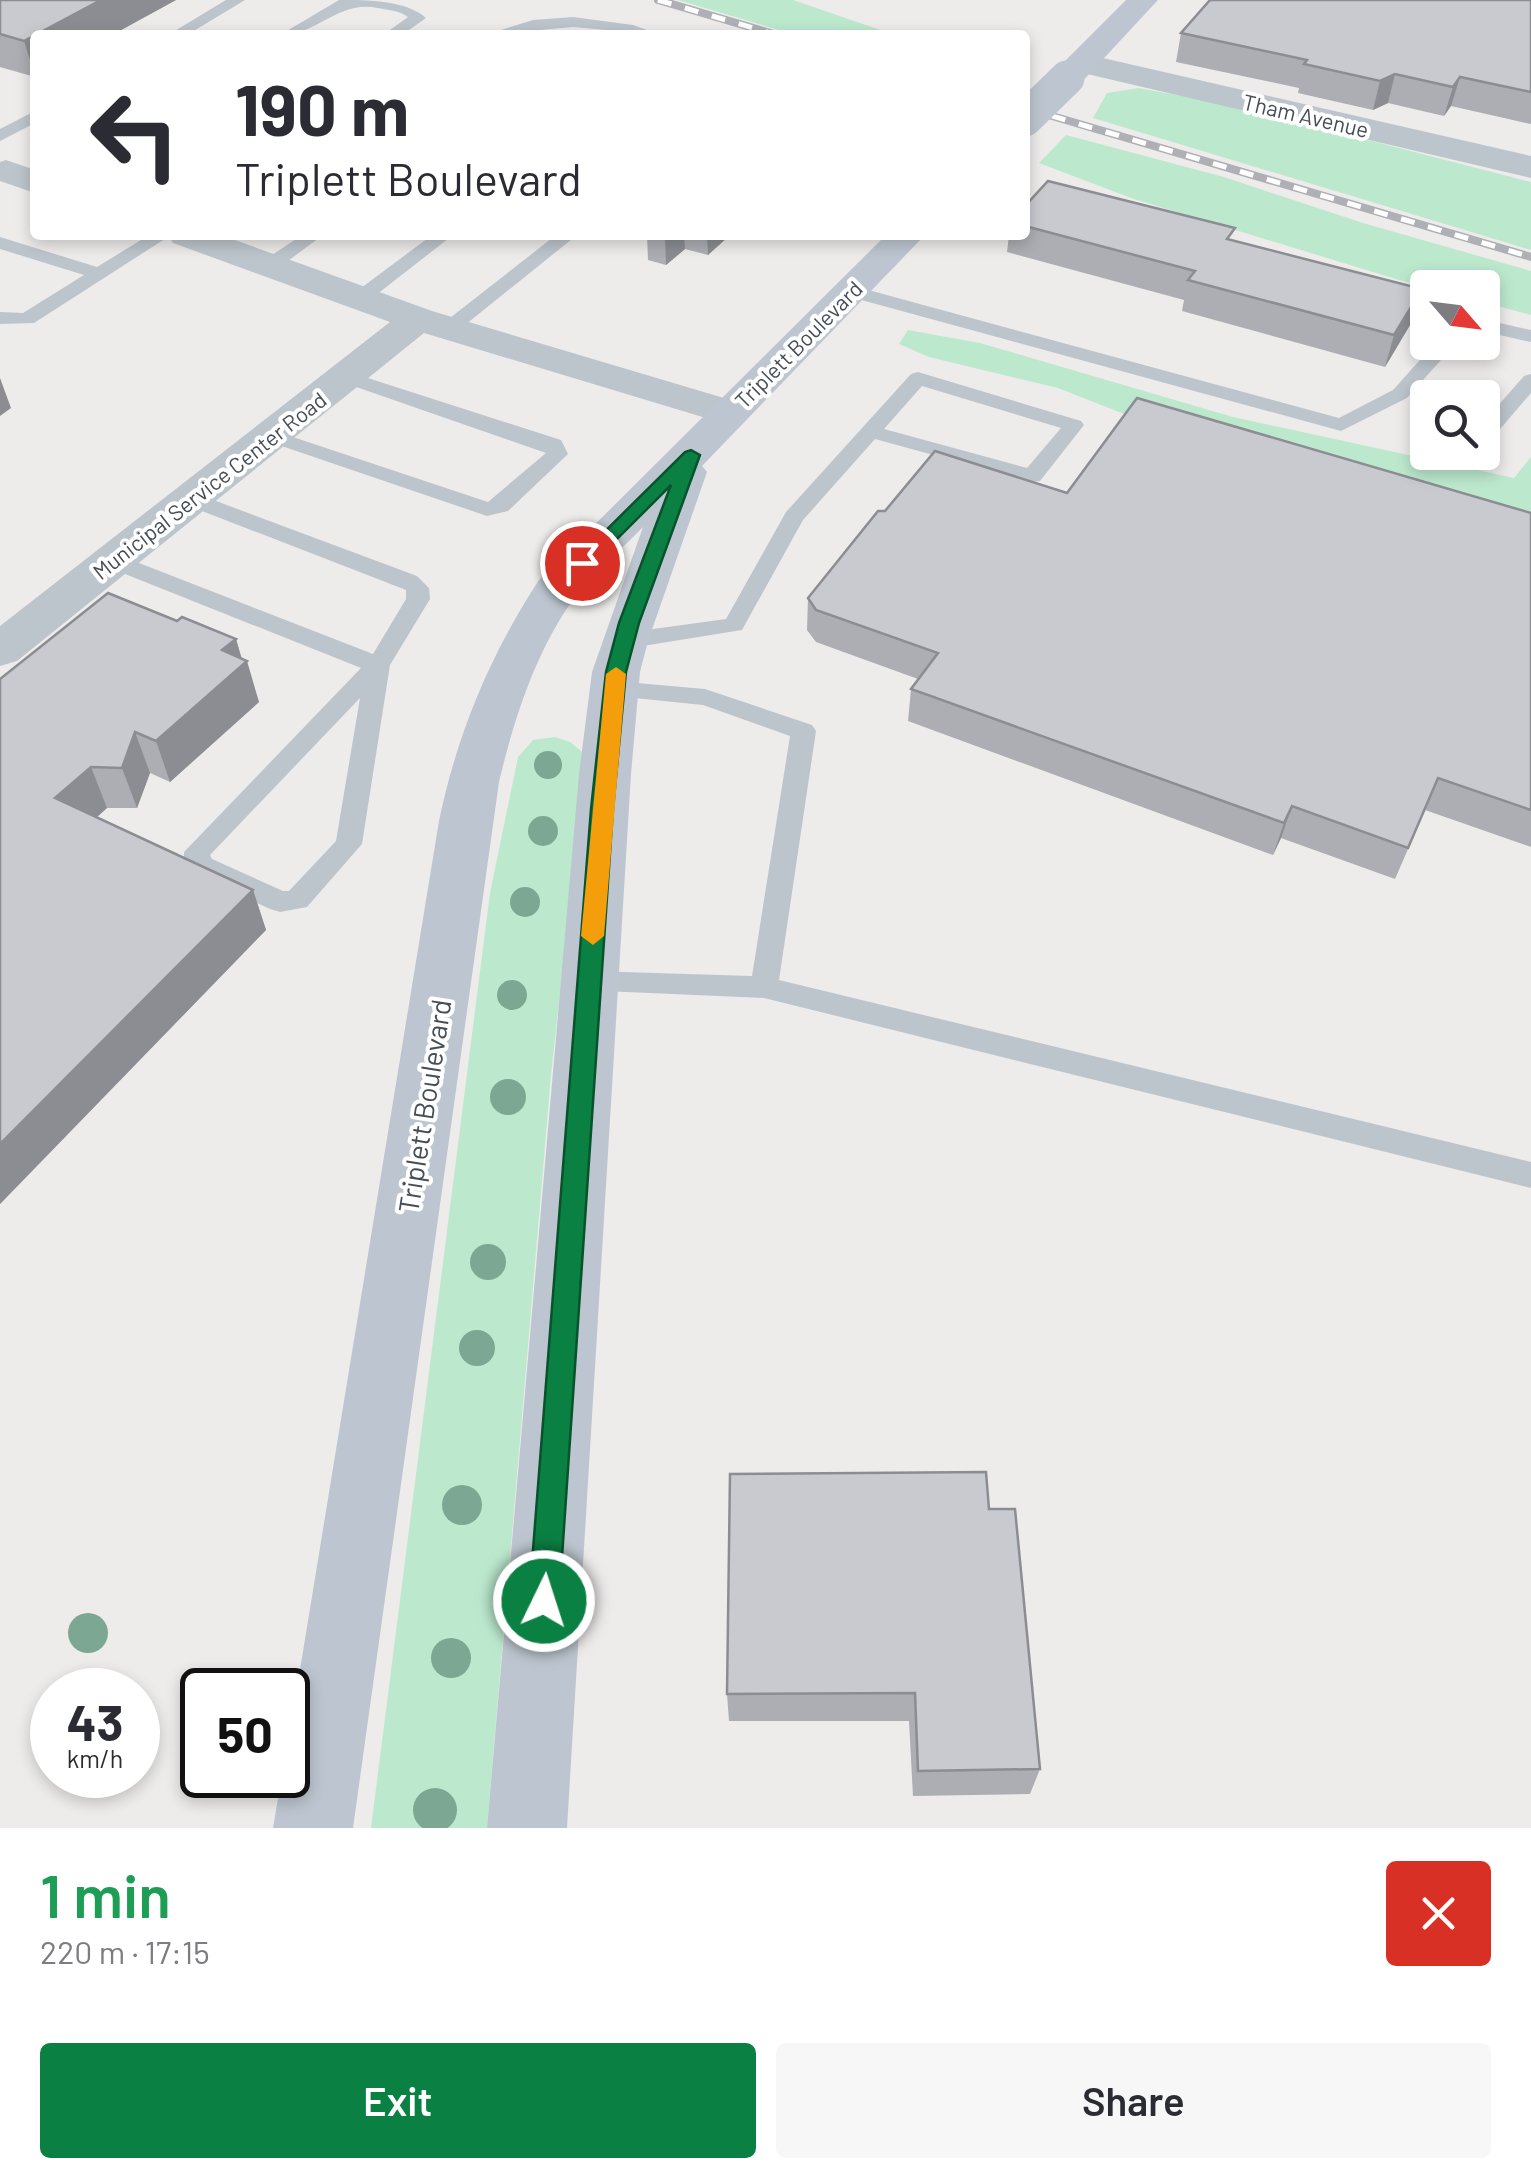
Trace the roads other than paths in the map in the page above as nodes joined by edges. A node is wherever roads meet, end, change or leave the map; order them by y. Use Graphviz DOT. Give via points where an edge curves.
graph roads {
  1 [pos="237,0"];
  2 [pos="361,0"];
  3 [pos="1143,0"];
  4 [pos="185,30"];
  5 [pos="296,30"];
  6 [pos="399,30"];
  7 [pos="516,30"];
  8 [pos="632,30"];
  9 [pos="1074,71"];
  10 [pos="1030,114"];
  11 [pos="30,119"];
  12 [pos="0,136"];
  13 [pos="1531,167"];
  14 [pos="154,240"];
  15 [pos="200,240"];
  16 [pos="307,240"];
  17 [pos="437,240"];
  18 [pos="560,240"];
  19 [pos="902,240"];
  20 [pos="0,242"];
  21 [pos="270,265"];
  22 [pos="100,274"];
  23 [pos="850,292"];
  24 [pos="360,298"];
  25 [pos="0,318"];
  26 [pos="433,324"];
  27 [pos="1500,329"];
  28 [pos="1531,336"];
  29 [pos="1430,360"];
  30 [pos="346,377"];
  31 [pos="1531,380"];
  32 [pos="1500,417"];
  33 [pos="871,432"];
  34 [pos="710,434"];
  35 [pos="271,436"];
  36 [pos="192,499"];
  37 [pos="113,561"];
  38 [pos="0,650"];
  39 [pos="378,665"];
  40 [pos="619,665"];
  41 [pos="590,982"];
  42 [pos="764,987"];
  43 [pos="1531,1175"];
  44 [pos="313,1828"];
  45 [pos="527,1828"];
  1 -- 4 [label="lane"];
  2 -- 5 [label="lane" via="338,5"];
  2 -- 6 [label="lane" via="410,10 418,18"];
  3 -- 9 [label="main road"];
  7 -- 8 [label="lane" via="590,20"];
  9 -- 10 [label="main road, bridge"];
  9 -- 13 [label="street, Tham Avenue"];
  11 -- 12 [label="lane"];
  14 -- 22 [label="lane"];
  15 -- 21 [label="street"];
  16 -- 21 [label="lane"];
  17 -- 24 [label="lane"];
  18 -- 26 [label="lane"];
  19 -- 23 [label="main road, Triplett Boulevard"];
  20 -- 22 [label="lane"];
  21 -- 24 [label="street"];
  22 -- 25 [label="lane" via="28,319"];
  23 -- 29 [label="lane" via="1341,425 1400,394"];
  23 -- 34 [label="main road, Triplett Boulevard"];
  24 -- 26 [label="street"];
  26 -- 30 [label="street, Municipal Service Center Road"];
  26 -- 34 [label="street"];
  27 -- 28 [label="lane"];
  30 -- 35 [label="street, Municipal Service Center Road"];
  30 -- 35 [label="lane" via="553,446 557,454 500,506 487,509"];
  31 -- 32 [label="lane"];
  33 -- 33 [label="lane" via="918,378 1074,424 1032,476"];
  33 -- 40 [label="lane" via="794,517 734,625"];
  34 -- 40 [label="main road, Triplett Boulevard"];
  34 -- 44 [label="main road, Triplett Boulevard" via="555,590 522,643 480,746 462,826"];
  35 -- 36 [label="street, Municipal Service Center Road"];
  36 -- 37 [label="street, Municipal Service Center Road"];
  36 -- 39 [label="lane" via="417,588 418,599"];
  37 -- 38 [label="street, Municipal Service Center Road"];
  37 -- 39 [label="lane"];
  39 -- 39 [label="lane" via="349,844 287,903 203,866 197,852"];
  40 -- 41 [label="main road, Triplett Boulevard"];
  40 -- 42 [label="lane" via="803,731"];
  41 -- 42 [label="lane"];
  41 -- 45 [label="main road, Triplett Boulevard"];
  42 -- 43 [label="lane"];
}
